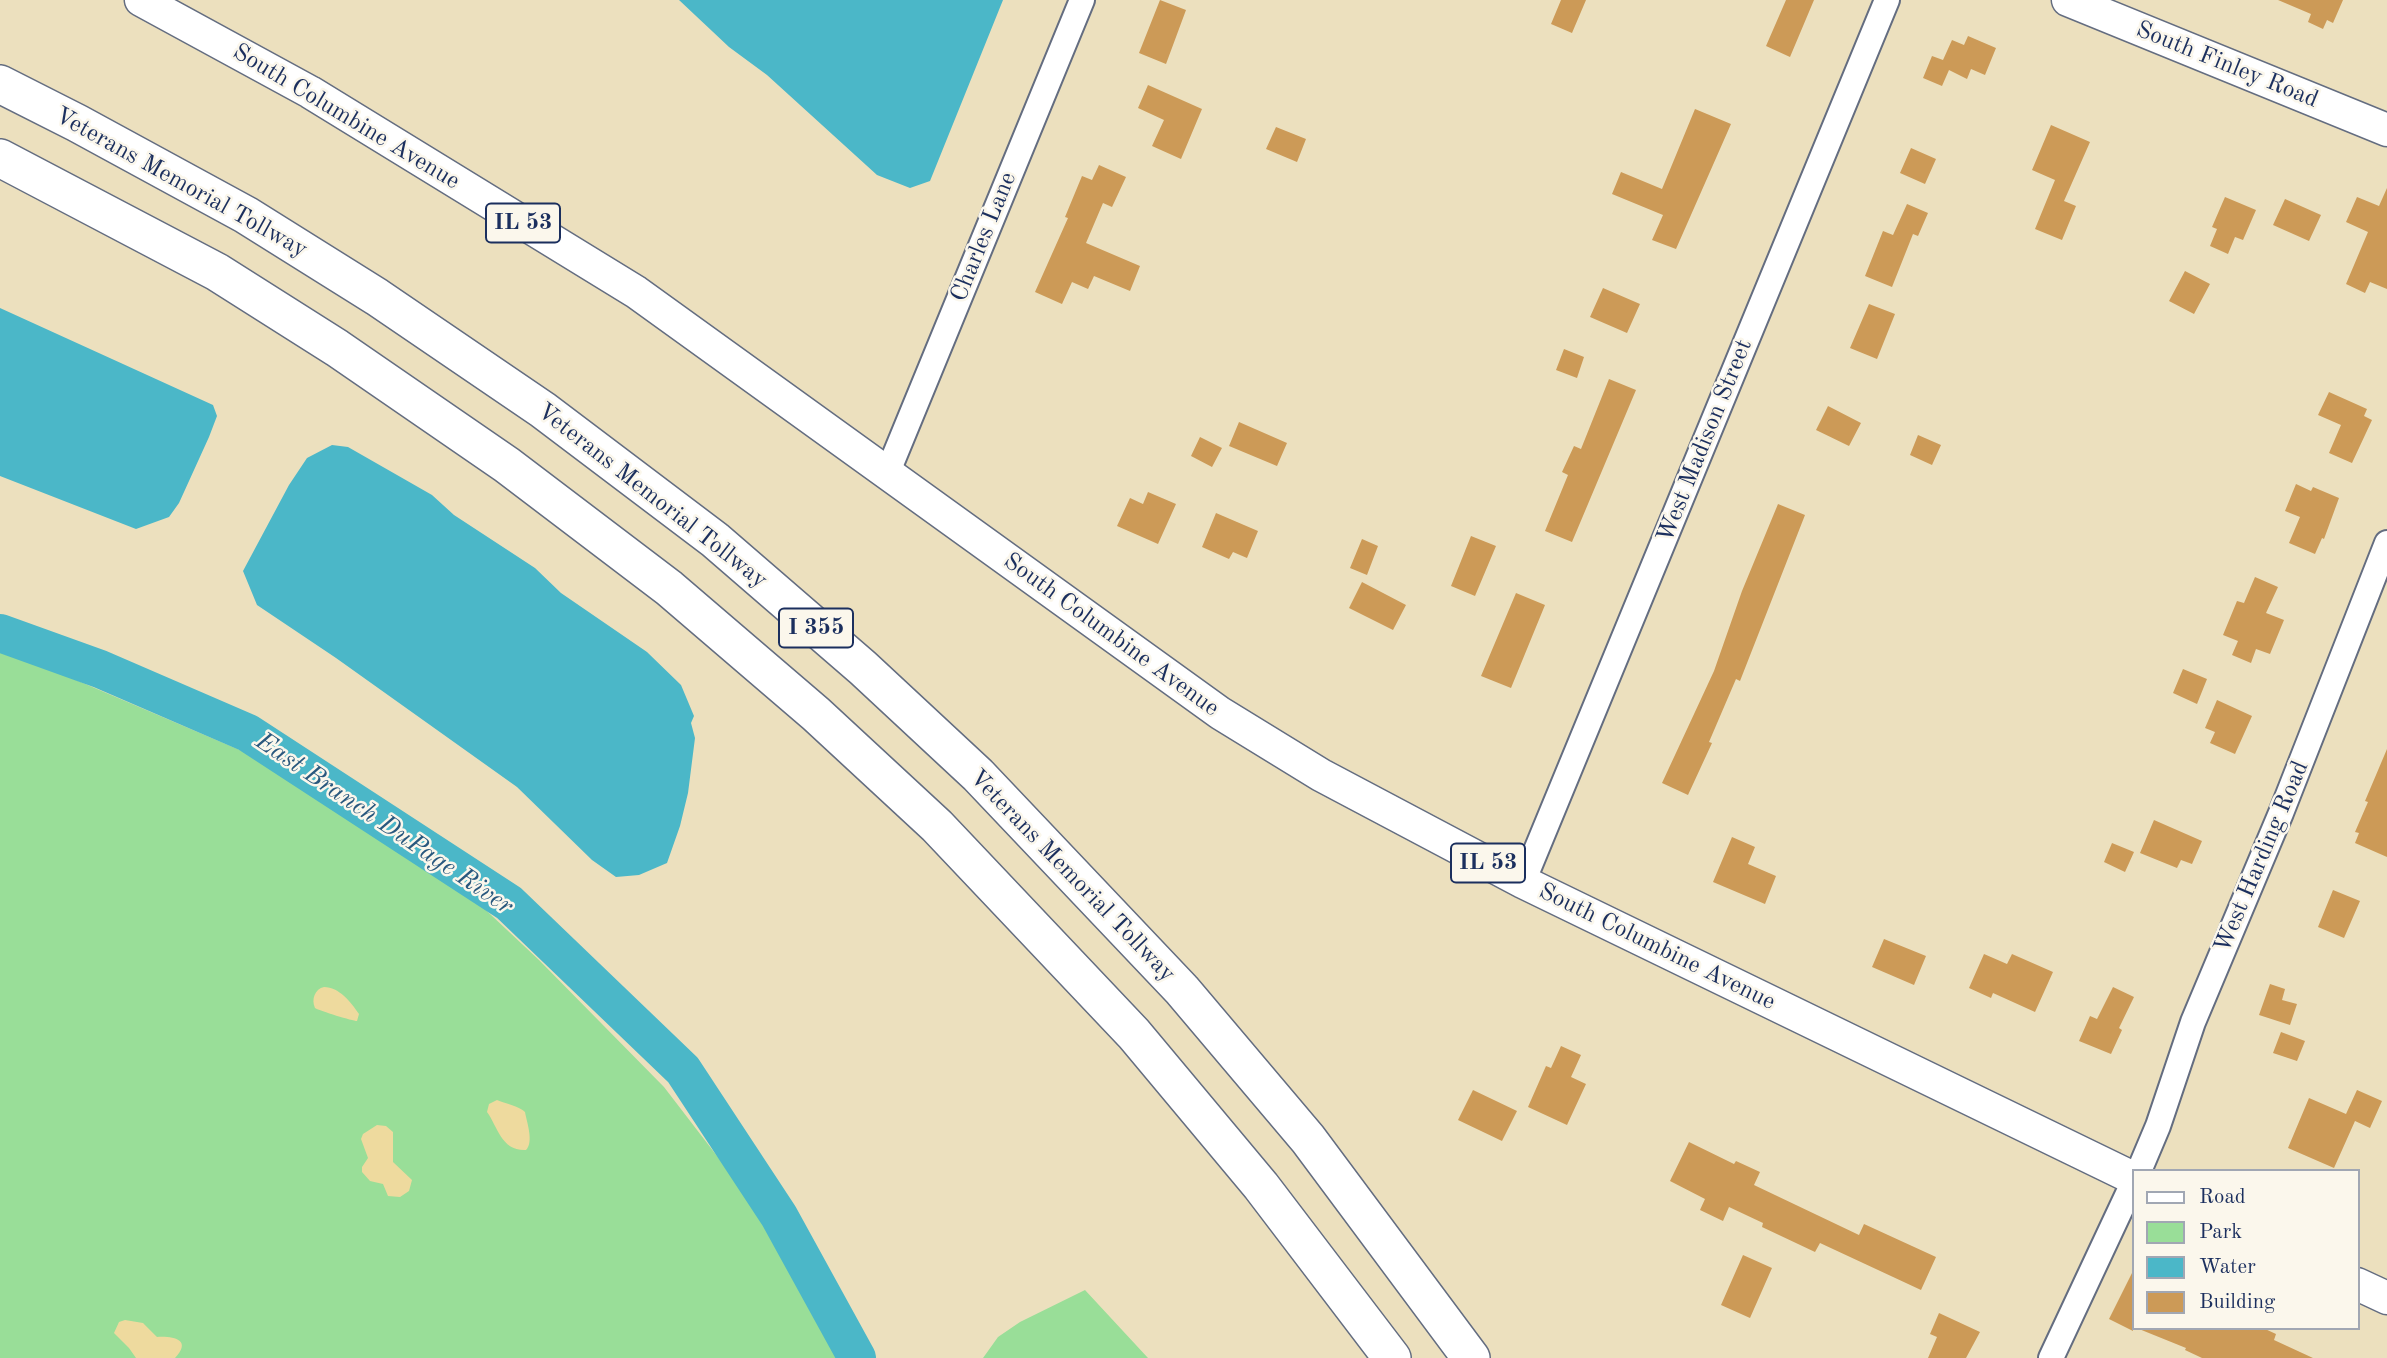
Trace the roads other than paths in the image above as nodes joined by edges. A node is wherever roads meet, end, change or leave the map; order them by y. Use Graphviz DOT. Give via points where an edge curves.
graph roads {
  1 [pos="141,0"];
  2 [pos="1082,0"];
  3 [pos="1887,0"];
  4 [pos="2067,0"];
  5 [pos="0,84"];
  6 [pos="2387,130"];
  7 [pos="0,158"];
  8 [pos="887,474"];
  9 [pos="2387,543"];
  10 [pos="1523,882"];
  11 [pos="2140,1169"];
  12 [pos="2132,1181"];
  13 [pos="2132,1183"];
  14 [pos="2359,1285"];
  15 [pos="2387,1298"];
  16 [pos="1392,1358"];
  17 [pos="1471,1358"];
  18 [pos="2051,1358"];
  1 -- 8 [label="main road, South Columbine Avenue / IL 53" via="310,92 636,292"];
  2 -- 8 [label="street, Charles Lane"];
  3 -- 10 [label="street, West Madison Street"];
  4 -- 6 [label="main road, South Finley Road"];
  5 -- 17 [label="highway, Veterans Memorial Tollway / I 355" via="246,215 377,297 543,410 715,540 863,668 978,775 1182,990 1308,1139"];
  7 -- 16 [label="highway, I 355" via="217,272 337,348 507,465 669,588 795,696 937,826 1134,1034 1261,1186"];
  8 -- 10 [label="main road, South Columbine Avenue / IL 53" via="1220,713 1321,775"];
  9 -- 11 [label="street, West Harding Road" via="2193,1021"];
  10 -- 12 [label="main road, South Columbine Avenue / IL 53"];
  13 -- 18 [label="street"];
  14 -- 15 [label="main road"];
}
